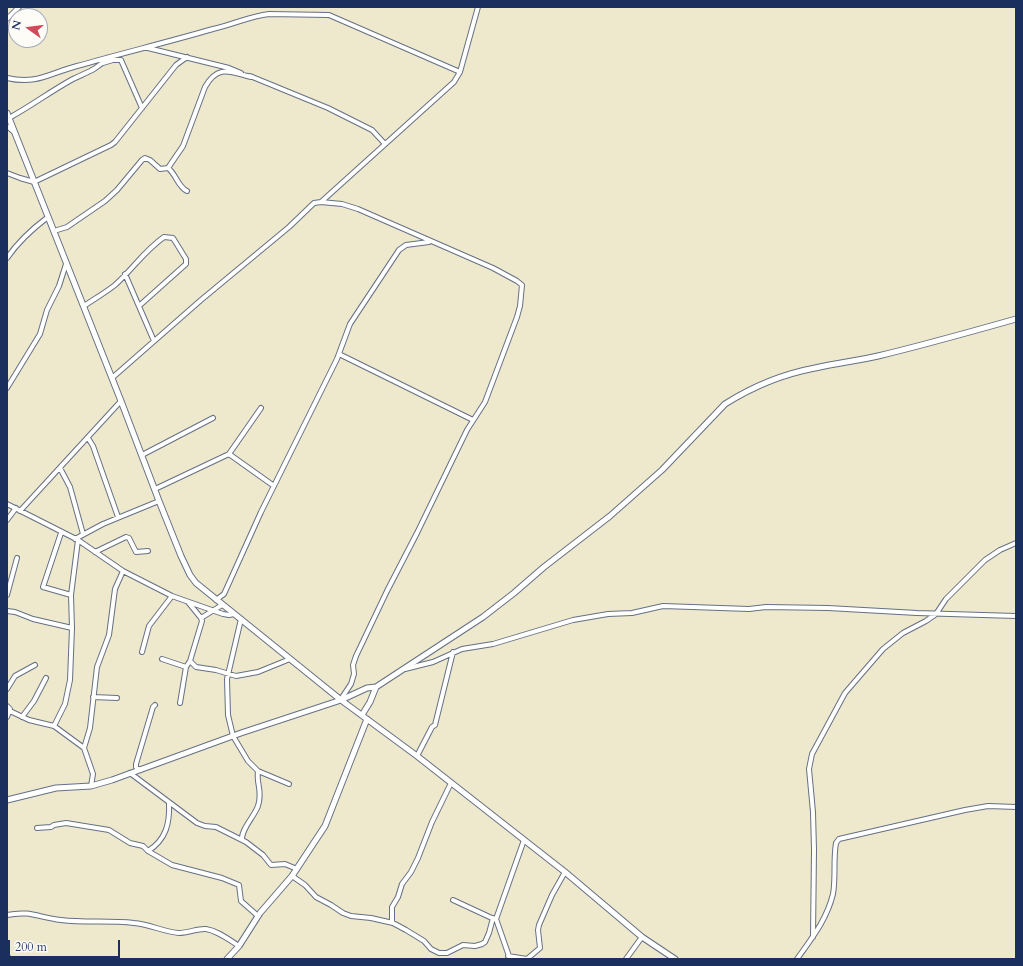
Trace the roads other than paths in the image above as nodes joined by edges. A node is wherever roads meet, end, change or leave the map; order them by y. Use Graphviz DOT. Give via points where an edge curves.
graph roads {
  1 [pos="19,7"];
  2 [pos="478,7"];
  3 [pos="7,19"];
  4 [pos="146,47"];
  5 [pos="187,57"];
  6 [pos="107,58"];
  7 [pos="102,63"];
  8 [pos="460,72"];
  9 [pos="251,77"];
  10 [pos="7,78"];
  11 [pos="142,108"];
  12 [pos="8,115"];
  13 [pos="7,126"];
  14 [pos="14,132"];
  15 [pos="386,144"];
  16 [pos="168,168"];
  17 [pos="7,172"];
  18 [pos="34,182"];
  19 [pos="187,191"];
  20 [pos="321,202"];
  21 [pos="48,217"];
  22 [pos="54,231"];
  23 [pos="430,242"];
  24 [pos="7,258"];
  25 [pos="66,264"];
  26 [pos="125,274"];
  27 [pos="84,306"];
  28 [pos="139,306"];
  29 [pos="1016,319"];
  30 [pos="154,341"];
  31 [pos="339,354"];
  32 [pos="112,378"];
  33 [pos="7,388"];
  34 [pos="121,401"];
  35 [pos="261,408"];
  36 [pos="214,418"];
  37 [pos="473,420"];
  38 [pos="88,438"];
  39 [pos="229,454"];
  40 [pos="142,455"];
  41 [pos="60,468"];
  42 [pos="274,486"];
  43 [pos="155,489"];
  44 [pos="159,500"];
  45 [pos="7,504"];
  46 [pos="16,508"];
  47 [pos="20,511"];
  48 [pos="118,517"];
  49 [pos="7,520"];
  50 [pos="61,533"];
  51 [pos="83,534"];
  52 [pos="76,540"];
  53 [pos="1016,543"];
  54 [pos="148,551"];
  55 [pos="95,552"];
  56 [pos="17,558"];
  57 [pos="123,571"];
  58 [pos="7,595"];
  59 [pos="71,595"];
  60 [pos="172,596"];
  61 [pos="216,600"];
  62 [pos="188,602"];
  63 [pos="222,605"];
  64 [pos="7,611"];
  65 [pos="212,611"];
  66 [pos="234,614"];
  67 [pos="936,614"];
  68 [pos="1016,616"];
  69 [pos="201,618"];
  70 [pos="241,619"];
  71 [pos="72,628"];
  72 [pos="142,652"];
  73 [pos="453,652"];
  74 [pos="162,659"];
  75 [pos="290,659"];
  76 [pos="190,661"];
  77 [pos="36,665"];
  78 [pos="186,667"];
  79 [pos="405,669"];
  80 [pos="228,673"];
  81 [pos="46,678"];
  82 [pos="376,687"];
  83 [pos="7,689"];
  84 [pos="93,697"];
  85 [pos="117,698"];
  86 [pos="341,700"];
  87 [pos="180,703"];
  88 [pos="155,705"];
  89 [pos="7,706"];
  90 [pos="10,711"];
  91 [pos="362,715"];
  92 [pos="7,717"];
  93 [pos="22,717"];
  94 [pos="367,719"];
  95 [pos="54,726"];
  96 [pos="233,736"];
  97 [pos="84,748"];
  98 [pos="417,756"];
  99 [pos="140,770"];
  100 [pos="258,770"];
  101 [pos="130,773"];
  102 [pos="450,783"];
  103 [pos="289,784"];
  104 [pos="92,786"];
  105 [pos="7,800"];
  106 [pos="169,803"];
  107 [pos="1016,807"];
  108 [pos="37,828"];
  109 [pos="242,840"];
  110 [pos="524,840"];
  111 [pos="148,851"];
  112 [pos="297,870"];
  113 [pos="565,872"];
  114 [pos="292,876"];
  115 [pos="452,900"];
  116 [pos="7,915"];
  117 [pos="258,916"];
  118 [pos="495,919"];
  119 [pos="392,923"];
  120 [pos="642,937"];
  121 [pos="813,937"];
  122 [pos="239,946"];
  123 [pos="451,951"];
  124 [pos="7,956"];
  125 [pos="509,957"];
  126 [pos="10,959"];
  127 [pos="227,959"];
  128 [pos="447,959"];
  129 [pos="528,959"];
  130 [pos="626,959"];
  131 [pos="675,959"];
  132 [pos="797,959"];
  1 -- 3 [label="street"];
  2 -- 8 [label="street"];
  4 -- 5 [label="street"];
  4 -- 6 [label="street"];
  4 -- 8 [label="street" via="260,15 324,14"];
  5 -- 9 [label="street" via="229,68"];
  5 -- 11 [label="street" via="176,65"];
  6 -- 7 [label="street"];
  6 -- 10 [label="street" via="32,81"];
  7 -- 11 [label="street" via="121,60"];
  7 -- 12 [label="street" via="26,109"];
  8 -- 15 [label="street" via="454,82"];
  9 -- 15 [label="street" via="358,122 372,130"];
  9 -- 16 [label="street" via="220,71 210,79 183,146"];
  11 -- 18 [label="street" via="111,145"];
  12 -- 14 [label="street"];
  13 -- 14 [label="street"];
  14 -- 18 [label="street"];
  15 -- 20 [label="street"];
  16 -- 19 [label="street"];
  16 -- 22 [label="street" via="160,169 146,158 105,201 67,227"];
  17 -- 18 [label="street"];
  18 -- 21 [label="street"];
  20 -- 23 [label="street" via="348,206"];
  20 -- 30 [label="street" via="314,203"];
  21 -- 22 [label="street"];
  21 -- 24 [label="street" via="26,236"];
  22 -- 25 [label="street"];
  23 -- 31 [label="street" via="406,245 399,250 350,324"];
  23 -- 37 [label="street" via="493,268 522,285 517,316 499,366 485,402"];
  25 -- 27 [label="street"];
  25 -- 33 [label="street" via="40,334"];
  26 -- 27 [label="street"];
  26 -- 28 [label="street"];
  26 -- 28 [label="street" via="144,253 164,237 173,238 186,259 186,264"];
  27 -- 32 [label="street"];
  28 -- 30 [label="street"];
  29 -- 79 [label="street" via="912,348 791,373 732,399 662,470 610,516 483,617"];
  30 -- 32 [label="street"];
  31 -- 37 [label="street"];
  31 -- 42 [label="street"];
  32 -- 34 [label="street"];
  34 -- 38 [label="street"];
  34 -- 40 [label="street"];
  35 -- 39 [label="street"];
  36 -- 40 [label="street"];
  37 -- 86 [label="street" via="356,656 351,684"];
  38 -- 41 [label="street"];
  38 -- 48 [label="street"];
  39 -- 42 [label="street"];
  39 -- 43 [label="street"];
  40 -- 43 [label="street"];
  41 -- 47 [label="street"];
  41 -- 51 [label="street" via="70,487"];
  42 -- 61 [label="street" via="224,594"];
  43 -- 44 [label="street"];
  44 -- 48 [label="street"];
  44 -- 61 [label="street" via="190,575"];
  45 -- 46 [label="street"];
  46 -- 47 [label="street"];
  46 -- 49 [label="street"];
  47 -- 50 [label="street"];
  48 -- 51 [label="street"];
  50 -- 52 [label="street"];
  50 -- 59 [label="street" via="43,587"];
  51 -- 52 [label="street"];
  52 -- 55 [label="street"];
  52 -- 59 [label="street"];
  53 -- 67 [label="street" via="985,560 946,599"];
  54 -- 55 [label="street" via="136,552 126,537"];
  55 -- 57 [label="street"];
  56 -- 58 [label="street"];
  57 -- 60 [label="street"];
  57 -- 84 [label="street" via="115,589 109,635 97,667"];
  59 -- 71 [label="street"];
  60 -- 62 [label="street"];
  60 -- 72 [label="street" via="149,626"];
  61 -- 63 [label="street"];
  62 -- 65 [label="street"];
  62 -- 69 [label="street"];
  63 -- 65 [label="street"];
  63 -- 66 [label="street"];
  64 -- 71 [label="street"];
  65 -- 66 [label="street" via="225,615"];
  65 -- 69 [label="street"];
  66 -- 70 [label="street"];
  67 -- 68 [label="street"];
  67 -- 73 [label="street" via="828,608 662,606 632,613 573,620 493,644"];
  67 -- 121 [label="street" via="903,633 883,650 845,693 812,754 809,769 814,850"];
  69 -- 76 [label="street" via="201,627"];
  70 -- 75 [label="street"];
  70 -- 80 [label="street"];
  71 -- 95 [label="street" via="70,680 65,704"];
  73 -- 79 [label="street" via="434,662"];
  73 -- 98 [label="street" via="435,725"];
  74 -- 78 [label="street"];
  75 -- 80 [label="street" via="253,674 236,676"];
  75 -- 86 [label="street"];
  76 -- 78 [label="street"];
  76 -- 80 [label="street" via="196,667"];
  77 -- 83 [label="street" via="15,676"];
  78 -- 87 [label="street"];
  79 -- 82 [label="street"];
  80 -- 96 [label="street" via="228,715"];
  81 -- 93 [label="street"];
  82 -- 86 [label="street" via="367,688"];
  82 -- 91 [label="street"];
  84 -- 85 [label="street"];
  84 -- 97 [label="street" via="90,728"];
  86 -- 91 [label="street"];
  86 -- 96 [label="street"];
  88 -- 99 [label="street" via="136,764"];
  89 -- 90 [label="street"];
  90 -- 92 [label="street"];
  90 -- 93 [label="street"];
  91 -- 94 [label="street"];
  93 -- 95 [label="street"];
  94 -- 98 [label="street"];
  94 -- 112 [label="street" via="329,819"];
  95 -- 97 [label="street"];
  96 -- 99 [label="street"];
  96 -- 100 [label="street" via="248,761"];
  97 -- 104 [label="street" via="91,768"];
  98 -- 102 [label="street"];
  99 -- 101 [label="street"];
  100 -- 103 [label="street"];
  100 -- 109 [label="street" via="260,799 253,818 242,833"];
  101 -- 104 [label="street"];
  101 -- 106 [label="street"];
  102 -- 110 [label="street"];
  102 -- 119 [label="street" via="418,858 392,907"];
  104 -- 105 [label="street" via="56,788"];
  106 -- 109 [label="street" via="197,823 216,827"];
  106 -- 111 [label="street" via="166,831 159,842"];
  107 -- 121 [label="street" via="988,806 965,810 839,839 836,843 833,892 823,922"];
  108 -- 111 [label="street" via="66,823 109,830 130,843 143,846"];
  109 -- 112 [label="street" via="263,854 271,864 285,864"];
  110 -- 113 [label="street"];
  110 -- 118 [label="street"];
  111 -- 117 [label="street" via="172,865 239,885 241,901"];
  112 -- 114 [label="street"];
  113 -- 120 [label="street"];
  113 -- 129 [label="street" via="539,925 540,948"];
  114 -- 117 [label="street"];
  114 -- 119 [label="street" via="316,897 343,913"];
  115 -- 118 [label="street"];
  116 -- 122 [label="street" via="21,912 69,921 135,923 178,933 206,929 217,932"];
  117 -- 122 [label="street"];
  118 -- 123 [label="street" via="485,942 478,946 463,945"];
  118 -- 125 [label="street"];
  119 -- 123 [label="street" via="424,941 435,952"];
  120 -- 130 [label="street"];
  120 -- 131 [label="street"];
  121 -- 132 [label="street"];
  122 -- 127 [label="street"];
  123 -- 128 [label="street"];
  124 -- 126 [label="street"];
  125 -- 129 [label="street"];
}
